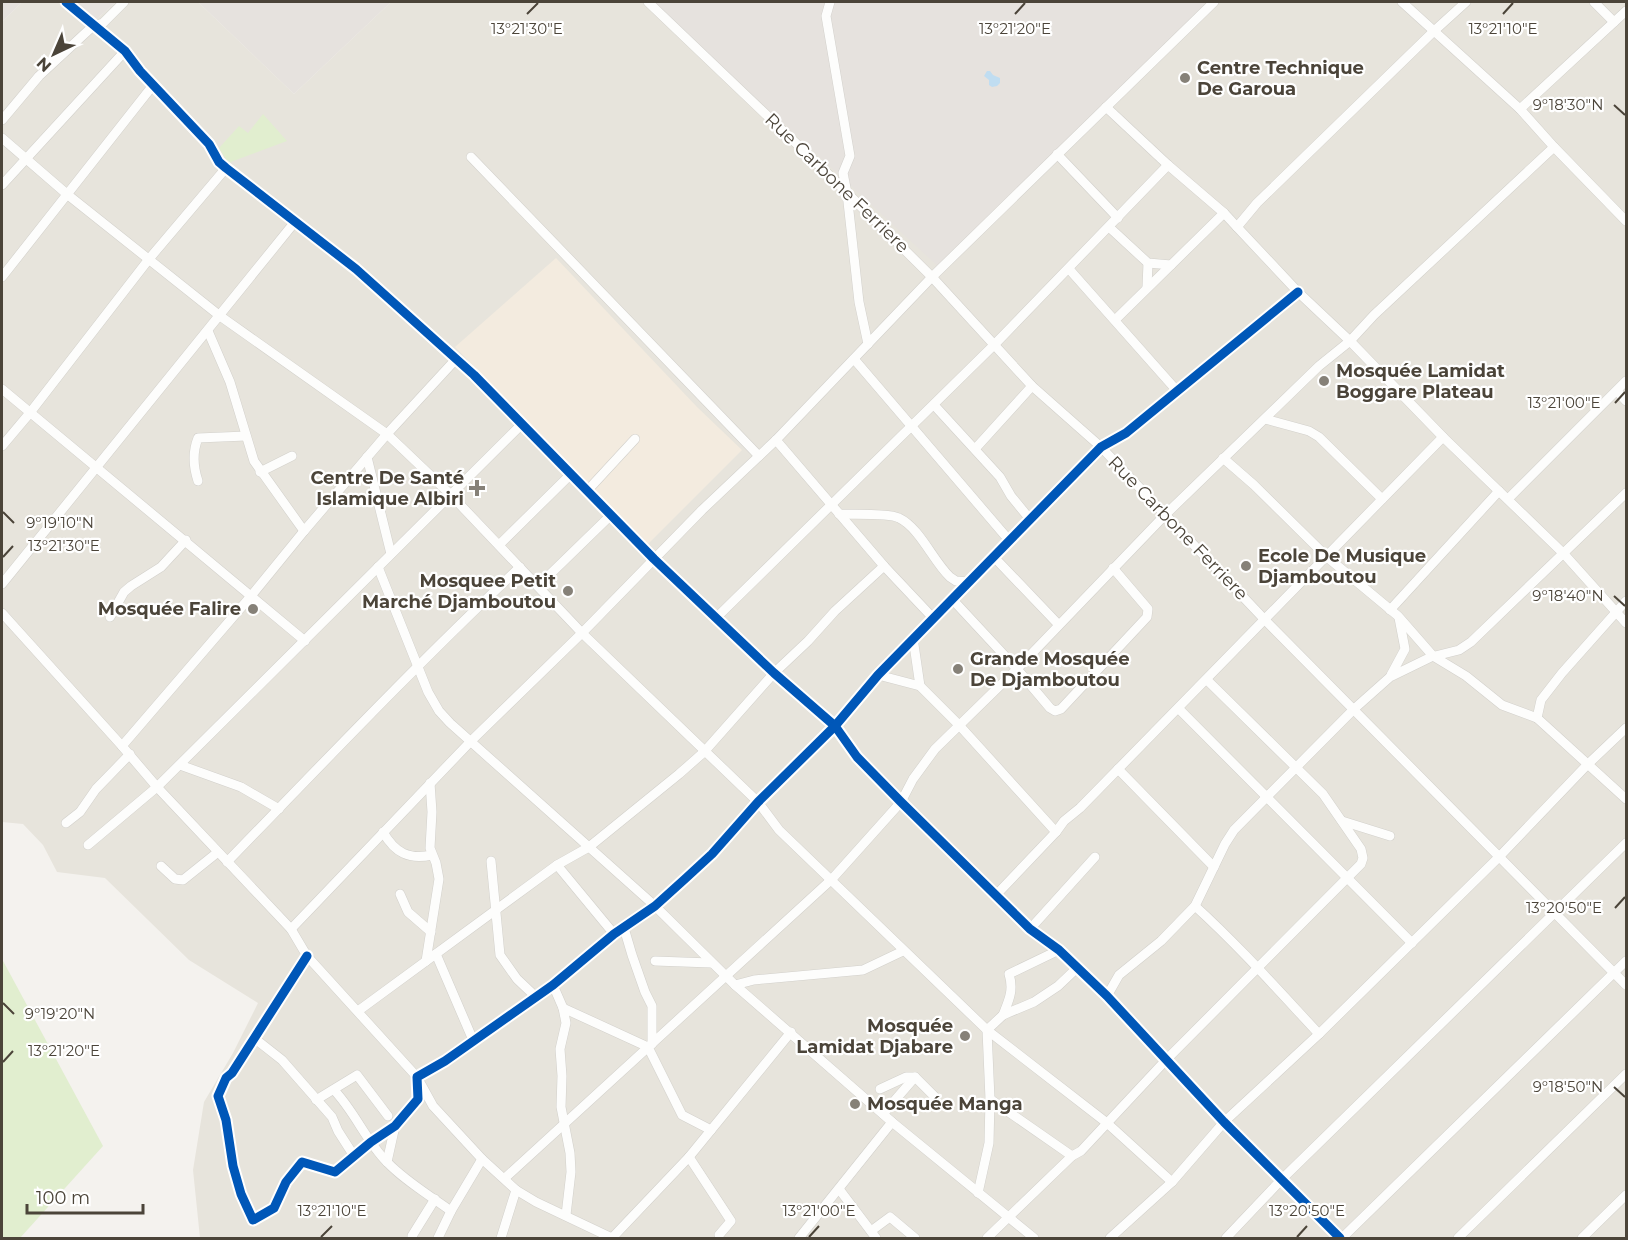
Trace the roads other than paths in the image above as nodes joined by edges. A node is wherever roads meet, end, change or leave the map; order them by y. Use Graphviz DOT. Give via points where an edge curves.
graph roads {
  1 [pos="66,2"];
  2 [pos="124,2"];
  3 [pos="648,2"];
  4 [pos="830,2"];
  5 [pos="1214,2"];
  6 [pos="1402,2"];
  7 [pos="1466,2"];
  8 [pos="1594,2"];
  9 [pos="1626,11"];
  10 [pos="1614,22"];
  11 [pos="93,26"];
  12 [pos="1434,31"];
  13 [pos="124,51"];
  14 [pos="154,84"];
  15 [pos="1106,107"];
  16 [pos="1520,109"];
  17 [pos="2,120"];
  18 [pos="2,138"];
  19 [pos="1554,147"];
  20 [pos="1057,154"];
  21 [pos="471,157"];
  22 [pos="24,158"];
  23 [pos="1168,165"];
  24 [pos="226,168"];
  25 [pos="2,185"];
  26 [pos="848,193"];
  27 [pos="68,195"];
  28 [pos="1224,213"];
  29 [pos="1118,218"];
  30 [pos="1626,221"];
  31 [pos="294,223"];
  32 [pos="1109,227"];
  33 [pos="1237,227"];
  34 [pos="149,258"];
  35 [pos="1148,263"];
  36 [pos="1171,265"];
  37 [pos="1069,269"];
  38 [pos="2,277"];
  39 [pos="932,277"];
  40 [pos="1147,287"];
  41 [pos="1298,292"];
  42 [pos="219,316"];
  43 [pos="1115,320"];
  44 [pos="208,331"];
  45 [pos="1350,341"];
  46 [pos="868,344"];
  47 [pos="995,344"];
  48 [pos="457,358"];
  49 [pos="854,359"];
  50 [pos="1626,381"];
  51 [pos="1032,386"];
  52 [pos="2,389"];
  53 [pos="1617,391"];
  54 [pos="1178,392"];
  55 [pos="1626,401"];
  56 [pos="934,405"];
  57 [pos="29,414"];
  58 [pos="1265,419"];
  59 [pos="522,424"];
  60 [pos="911,426"];
  61 [pos="387,434"];
  62 [pos="246,436"];
  63 [pos="1443,437"];
  64 [pos="635,439"];
  65 [pos="776,440"];
  66 [pos="2,446"];
  67 [pos="1101,447"];
  68 [pos="975,449"];
  69 [pos="292,456"];
  70 [pos="759,456"];
  71 [pos="367,457"];
  72 [pos="1222,458"];
  73 [pos="96,467"];
  74 [pos="260,472"];
  75 [pos="571,474"];
  76 [pos="198,481"];
  77 [pos="1499,490"];
  78 [pos="587,491"];
  79 [pos="1626,493"];
  80 [pos="451,495"];
  81 [pos="1382,499"];
  82 [pos="1508,499"];
  83 [pos="831,505"];
  84 [pos="839,514"];
  85 [pos="611,515"];
  86 [pos="1165,515"];
  87 [pos="1029,518"];
  88 [pos="304,531"];
  89 [pos="1008,539"];
  90 [pos="186,540"];
  91 [pos="499,546"];
  92 [pos="391,554"];
  93 [pos="1564,554"];
  94 [pos="993,556"];
  95 [pos="1326,557"];
  96 [pos="654,559"];
  97 [pos="884,566"];
  98 [pos="378,567"];
  99 [pos="520,567"];
  100 [pos="1113,568"];
  101 [pos="968,582"];
  102 [pos="2,585"];
  103 [pos="538,586"];
  104 [pos="251,596"];
  105 [pos="952,600"];
  106 [pos="1626,601"];
  107 [pos="1390,610"];
  108 [pos="1615,612"];
  109 [pos="2,613"];
  110 [pos="1398,616"];
  111 [pos="110,617"];
  112 [pos="716,618"];
  113 [pos="933,618"];
  114 [pos="1266,620"];
  115 [pos="1626,623"];
  116 [pos="1058,624"];
  117 [pos="582,633"];
  118 [pos="914,638"];
  119 [pos="305,641"];
  120 [pos="1433,656"];
  121 [pos="418,667"];
  122 [pos="1017,669"];
  123 [pos="774,673"];
  124 [pos="878,675"];
  125 [pos="1390,676"];
  126 [pos="1207,680"];
  127 [pos="920,686"];
  128 [pos="1179,709"];
  129 [pos="1354,709"];
  130 [pos="1537,718"];
  131 [pos="959,725"];
  132 [pos="834,726"];
  133 [pos="1626,728"];
  134 [pos="471,741"];
  135 [pos="122,746"];
  136 [pos="704,752"];
  137 [pos="130,754"];
  138 [pos="180,765"];
  139 [pos="1587,765"];
  140 [pos="1296,768"];
  141 [pos="1118,769"];
  142 [pos="430,783"];
  143 [pos="157,787"];
  144 [pos="1267,798"];
  145 [pos="1626,799"];
  146 [pos="758,802"];
  147 [pos="901,802"];
  148 [pos="279,809"];
  149 [pos="1342,821"];
  150 [pos="66,823"];
  151 [pos="383,832"];
  152 [pos="1056,832"];
  153 [pos="1390,836"];
  154 [pos="1626,843"];
  155 [pos="88,845"];
  156 [pos="589,847"];
  157 [pos="218,852"];
  158 [pos="432,855"];
  159 [pos="1095,857"];
  160 [pos="1499,857"];
  161 [pos="491,861"];
  162 [pos="227,862"];
  163 [pos="557,865"];
  164 [pos="161,866"];
  165 [pos="1214,867"];
  166 [pos="1348,878"];
  167 [pos="832,879"];
  168 [pos="400,894"];
  169 [pos="997,894"];
  170 [pos="655,906"];
  171 [pos="1195,906"];
  172 [pos="497,909"];
  173 [pos="1555,912"];
  174 [pos="624,928"];
  175 [pos="291,929"];
  176 [pos="1030,929"];
  177 [pos="431,932"];
  178 [pos="614,934"];
  179 [pos="1412,943"];
  180 [pos="1059,950"];
  181 [pos="903,951"];
  182 [pos="436,954"];
  183 [pos="307,956"];
  184 [pos="426,961"];
  185 [pos="655,961"];
  186 [pos="1626,961"];
  187 [pos="711,963"];
  188 [pos="1078,967"];
  189 [pos="1258,969"];
  190 [pos="1614,973"];
  191 [pos="726,975"];
  192 [pos="553,985"];
  193 [pos="735,985"];
  194 [pos="1626,985"];
  195 [pos="1107,996"];
  196 [pos="536,997"];
  197 [pos="563,1008"];
  198 [pos="358,1011"];
  199 [pos="1003,1015"];
  200 [pos="987,1030"];
  201 [pos="791,1032"];
  202 [pos="1319,1034"];
  203 [pos="254,1038"];
  204 [pos="473,1040"];
  205 [pos="650,1046"];
  206 [pos="1166,1060"];
  207 [pos="1626,1074"];
  208 [pos="417,1077"];
  209 [pos="915,1077"];
  210 [pos="880,1089"];
  211 [pos="334,1090"];
  212 [pos="935,1097"];
  213 [pos="990,1099"];
  214 [pos="316,1100"];
  215 [pos="883,1114"];
  216 [pos="388,1116"];
  217 [pos="892,1122"];
  218 [pos="1224,1122"];
  219 [pos="1107,1123"];
  220 [pos="564,1125"];
  221 [pos="395,1126"];
  222 [pos="711,1130"];
  223 [pos="371,1142"];
  224 [pos="354,1156"];
  225 [pos="1072,1156"];
  226 [pos="689,1157"];
  227 [pos="482,1159"];
  228 [pos="387,1162"];
  229 [pos="505,1178"];
  230 [pos="1282,1179"];
  231 [pos="1172,1182"];
  232 [pos="839,1189"];
  233 [pos="516,1190"];
  234 [pos="978,1193"];
  235 [pos="1626,1194"];
  236 [pos="435,1199"];
  237 [pos="451,1210"];
  238 [pos="566,1215"];
  239 [pos="1008,1218"];
  240 [pos="719,1235"];
  241 [pos="874,1235"];
  242 [pos="412,1236"];
  243 [pos="612,1238"];
  244 [pos="438,1239"];
  245 [pos="501,1239"];
  246 [pos="798,1239"];
  247 [pos="915,1239"];
  248 [pos="987,1239"];
  249 [pos="1034,1239"];
  250 [pos="1110,1239"];
  251 [pos="1226,1239"];
  252 [pos="1341,1239"];
  253 [pos="1458,1239"];
  254 [pos="1582,1239"];
  1 -- 11 [label="street"];
  2 -- 11 [label="street" via="104,23"];
  3 -- 26 [label="street, Rue Carbone Ferriere"];
  4 -- 26 [label="street" via="826,16 850,156 843,173"];
  5 -- 15 [label="street"];
  6 -- 12 [label="street"];
  7 -- 12 [label="street"];
  8 -- 10 [label="street"];
  9 -- 10 [label="street"];
  10 -- 16 [label="street"];
  11 -- 13 [label="street"];
  11 -- 17 [label="street" via="39,76"];
  12 -- 16 [label="street"];
  12 -- 33 [label="street"];
  13 -- 14 [label="street"];
  13 -- 22 [label="street"];
  14 -- 24 [label="street"];
  14 -- 27 [label="street"];
  15 -- 20 [label="street"];
  15 -- 23 [label="street"];
  16 -- 19 [label="street"];
  18 -- 22 [label="street"];
  19 -- 30 [label="street"];
  19 -- 45 [label="street"];
  20 -- 29 [label="street"];
  20 -- 39 [label="street"];
  21 -- 70 [label="street"];
  22 -- 25 [label="street"];
  22 -- 27 [label="street"];
  23 -- 28 [label="street"];
  23 -- 29 [label="street"];
  24 -- 31 [label="street"];
  24 -- 34 [label="street"];
  26 -- 39 [label="street, Rue Carbone Ferriere"];
  26 -- 46 [label="street" via="859,302"];
  27 -- 34 [label="street"];
  27 -- 38 [label="street"];
  28 -- 33 [label="street"];
  28 -- 36 [label="street"];
  29 -- 32 [label="street"];
  31 -- 42 [label="street"];
  31 -- 48 [label="street" via="356,269"];
  32 -- 35 [label="street"];
  32 -- 37 [label="street"];
  33 -- 41 [label="street"];
  34 -- 42 [label="street"];
  34 -- 57 [label="street"];
  35 -- 36 [label="street"];
  35 -- 40 [label="street"];
  36 -- 40 [label="street"];
  37 -- 43 [label="street"];
  37 -- 47 [label="street"];
  39 -- 46 [label="street"];
  39 -- 47 [label="street, Rue Carbone Ferriere"];
  40 -- 43 [label="street"];
  41 -- 45 [label="street"];
  41 -- 54 [label="street"];
  42 -- 44 [label="street"];
  42 -- 61 [label="street"];
  43 -- 54 [label="street"];
  44 -- 62 [label="street" via="230,382"];
  44 -- 73 [label="street"];
  45 -- 58 [label="street"];
  45 -- 63 [label="street"];
  46 -- 49 [label="street"];
  47 -- 51 [label="street, Rue Carbone Ferriere"];
  47 -- 56 [label="street"];
  48 -- 59 [label="street"];
  48 -- 61 [label="street"];
  49 -- 60 [label="street"];
  49 -- 65 [label="street"];
  50 -- 53 [label="street"];
  51 -- 67 [label="street, Rue Carbone Ferriere"];
  51 -- 68 [label="street"];
  52 -- 57 [label="street"];
  53 -- 55 [label="street"];
  53 -- 82 [label="street"];
  54 -- 67 [label="street"];
  56 -- 60 [label="street"];
  56 -- 68 [label="street"];
  57 -- 66 [label="street"];
  57 -- 73 [label="street"];
  58 -- 72 [label="street"];
  58 -- 81 [label="street" via="1319,437"];
  59 -- 75 [label="street"];
  59 -- 80 [label="street"];
  60 -- 83 [label="street"];
  60 -- 89 [label="street"];
  61 -- 71 [label="street"];
  61 -- 80 [label="street"];
  62 -- 74 [label="street"];
  62 -- 76 [label="street" via="198,438 193,467"];
  63 -- 77 [label="street"];
  63 -- 81 [label="street"];
  64 -- 78 [label="street"];
  65 -- 70 [label="street"];
  65 -- 83 [label="street"];
  67 -- 86 [label="street, Rue Carbone Ferriere"];
  67 -- 87 [label="street"];
  68 -- 87 [label="street"];
  69 -- 74 [label="street"];
  70 -- 96 [label="street"];
  71 -- 88 [label="street"];
  71 -- 92 [label="street"];
  72 -- 86 [label="street"];
  72 -- 95 [label="street" via="1254,484"];
  73 -- 90 [label="street"];
  73 -- 102 [label="street"];
  74 -- 88 [label="street"];
  75 -- 78 [label="street"];
  75 -- 91 [label="street"];
  77 -- 82 [label="street"];
  77 -- 107 [label="street"];
  78 -- 85 [label="street"];
  79 -- 93 [label="street"];
  80 -- 91 [label="street"];
  80 -- 92 [label="street"];
  81 -- 95 [label="street"];
  82 -- 93 [label="street"];
  83 -- 84 [label="street"];
  83 -- 112 [label="street"];
  84 -- 97 [label="street"];
  84 -- 101 [label="street" via="899,518 950,577"];
  85 -- 96 [label="street"];
  85 -- 103 [label="street"];
  86 -- 100 [label="street"];
  86 -- 114 [label="street, Rue Carbone Ferriere"];
  87 -- 89 [label="street"];
  88 -- 104 [label="street"];
  89 -- 94 [label="street"];
  90 -- 104 [label="street"];
  90 -- 111 [label="street" via="161,567 124,592"];
  91 -- 99 [label="street"];
  92 -- 98 [label="street"];
  93 -- 108 [label="street"];
  93 -- 120 [label="street" via="1471,642 1459,650"];
  94 -- 101 [label="street"];
  94 -- 116 [label="street"];
  95 -- 107 [label="street"];
  95 -- 114 [label="street"];
  96 -- 112 [label="street"];
  96 -- 117 [label="street"];
  97 -- 113 [label="street"];
  97 -- 123 [label="street"];
  98 -- 119 [label="street"];
  98 -- 121 [label="street"];
  99 -- 103 [label="street"];
  99 -- 121 [label="street"];
  100 -- 116 [label="street"];
  100 -- 122 [label="street" via="1142,600 1148,609 1147,617 1061,709 1050,708"];
  101 -- 105 [label="street"];
  103 -- 117 [label="street"];
  104 -- 119 [label="street"];
  104 -- 135 [label="street"];
  105 -- 113 [label="street"];
  105 -- 122 [label="street"];
  106 -- 108 [label="street"];
  107 -- 110 [label="street"];
  108 -- 115 [label="street"];
  108 -- 130 [label="street" via="1541,700"];
  109 -- 135 [label="street"];
  110 -- 120 [label="street"];
  110 -- 125 [label="street" via="1405,649"];
  112 -- 123 [label="street"];
  113 -- 118 [label="street"];
  114 -- 126 [label="street"];
  114 -- 129 [label="street, Rue Carbone Ferriere"];
  116 -- 122 [label="street"];
  117 -- 134 [label="street"];
  117 -- 136 [label="street"];
  118 -- 124 [label="street"];
  118 -- 127 [label="street"];
  119 -- 138 [label="street"];
  120 -- 125 [label="street"];
  120 -- 130 [label="street" via="1502,705"];
  121 -- 134 [label="street" via="439,711"];
  121 -- 148 [label="street"];
  122 -- 131 [label="street"];
  123 -- 132 [label="street"];
  123 -- 136 [label="street"];
  124 -- 127 [label="street"];
  124 -- 132 [label="street"];
  125 -- 129 [label="street"];
  126 -- 128 [label="street"];
  126 -- 140 [label="street"];
  127 -- 131 [label="street"];
  128 -- 141 [label="street"];
  128 -- 144 [label="street"];
  129 -- 140 [label="street"];
  129 -- 160 [label="street, Rue Carbone Ferriere"];
  130 -- 139 [label="street"];
  131 -- 147 [label="street" via="935,749"];
  131 -- 152 [label="street"];
  132 -- 146 [label="street"];
  132 -- 147 [label="street" via="857,757"];
  133 -- 139 [label="street"];
  134 -- 142 [label="street"];
  134 -- 156 [label="street"];
  135 -- 137 [label="street"];
  136 -- 146 [label="street"];
  136 -- 156 [label="street"];
  137 -- 143 [label="street"];
  137 -- 150 [label="street"];
  138 -- 143 [label="street"];
  138 -- 148 [label="street" via="241,787"];
  139 -- 145 [label="street"];
  139 -- 160 [label="street"];
  140 -- 144 [label="street"];
  140 -- 149 [label="street" via="1323,794"];
  141 -- 152 [label="street"];
  141 -- 165 [label="street"];
  142 -- 151 [label="street"];
  142 -- 158 [label="street"];
  143 -- 155 [label="street"];
  143 -- 157 [label="street"];
  144 -- 165 [label="street" via="1234,830"];
  144 -- 166 [label="street"];
  146 -- 167 [label="street" via="779,830"];
  146 -- 170 [label="street" via="712,854"];
  147 -- 167 [label="street"];
  147 -- 169 [label="street"];
  148 -- 162 [label="street"];
  149 -- 153 [label="street"];
  149 -- 166 [label="street" via="1363,858"];
  151 -- 158 [label="street" via="390,844 410,857"];
  151 -- 175 [label="street"];
  152 -- 169 [label="street"];
  154 -- 173 [label="street"];
  156 -- 163 [label="street"];
  156 -- 170 [label="street"];
  157 -- 162 [label="street"];
  157 -- 164 [label="street" via="183,880 175,879"];
  158 -- 177 [label="street" via="439,879"];
  159 -- 176 [label="street"];
  160 -- 173 [label="street, Rue Carbone Ferriere"];
  160 -- 179 [label="street"];
  161 -- 172 [label="street"];
  162 -- 175 [label="street"];
  163 -- 172 [label="street"];
  163 -- 178 [label="street"];
  165 -- 171 [label="street"];
  166 -- 179 [label="street"];
  166 -- 189 [label="street"];
  167 -- 181 [label="street"];
  167 -- 191 [label="street"];
  168 -- 177 [label="street" via="408,912"];
  169 -- 176 [label="street"];
  170 -- 174 [label="street"];
  170 -- 187 [label="street"];
  171 -- 189 [label="street"];
  171 -- 195 [label="street" via="1161,941 1119,975"];
  172 -- 182 [label="street"];
  172 -- 196 [label="street" via="500,955"];
  173 -- 190 [label="street, Rue Carbone Ferriere"];
  173 -- 230 [label="street"];
  174 -- 178 [label="street"];
  174 -- 205 [label="street" via="652,1006"];
  175 -- 183 [label="street"];
  176 -- 180 [label="street"];
  177 -- 184 [label="street"];
  178 -- 192 [label="street"];
  179 -- 202 [label="street"];
  180 -- 188 [label="street"];
  180 -- 199 [label="street" via="1009,974 1011,996"];
  181 -- 193 [label="street" via="862,970"];
  181 -- 200 [label="street"];
  182 -- 184 [label="street"];
  182 -- 204 [label="street"];
  183 -- 198 [label="street"];
  183 -- 203 [label="street"];
  184 -- 198 [label="street"];
  185 -- 187 [label="street"];
  186 -- 190 [label="street"];
  187 -- 191 [label="street"];
  188 -- 195 [label="street"];
  188 -- 199 [label="street" via="1034,1002"];
  189 -- 202 [label="street"];
  189 -- 206 [label="street"];
  190 -- 194 [label="street, Rue Carbone Ferriere"];
  190 -- 252 [label="street"];
  191 -- 193 [label="street"];
  191 -- 205 [label="street"];
  192 -- 196 [label="street"];
  192 -- 197 [label="street"];
  193 -- 201 [label="street"];
  195 -- 206 [label="street"];
  196 -- 204 [label="street"];
  197 -- 205 [label="street"];
  197 -- 220 [label="street" via="566,1023 560,1049"];
  198 -- 208 [label="street"];
  199 -- 200 [label="street"];
  200 -- 213 [label="street"];
  200 -- 219 [label="street"];
  201 -- 215 [label="street"];
  201 -- 222 [label="street"];
  202 -- 218 [label="street"];
  203 -- 214 [label="street" via="282,1060"];
  203 -- 224 [label="street" via="218,1095 233,1166 253,1220 274,1208 286,1182 302,1162 335,1172"];
  204 -- 208 [label="street"];
  205 -- 220 [label="street"];
  205 -- 222 [label="street" via="682,1115"];
  206 -- 218 [label="street"];
  206 -- 219 [label="street"];
  207 -- 253 [label="street"];
  208 -- 221 [label="street" via="418,1099"];
  208 -- 227 [label="street" via="433,1106"];
  209 -- 210 [label="street"];
  209 -- 212 [label="street"];
  209 -- 215 [label="street"];
  211 -- 214 [label="street"];
  211 -- 216 [label="street" via="357,1075"];
  211 -- 223 [label="street"];
  213 -- 225 [label="street"];
  213 -- 234 [label="street" via="988,1153"];
  214 -- 224 [label="street" via="332,1116"];
  215 -- 217 [label="street"];
  217 -- 232 [label="street"];
  217 -- 234 [label="street"];
  218 -- 230 [label="street"];
  218 -- 231 [label="street"];
  219 -- 225 [label="street"];
  219 -- 231 [label="street"];
  220 -- 229 [label="street"];
  220 -- 238 [label="street" via="570,1153"];
  221 -- 223 [label="street"];
  221 -- 228 [label="street"];
  222 -- 226 [label="street"];
  223 -- 224 [label="street"];
  223 -- 228 [label="street"];
  225 -- 239 [label="street"];
  226 -- 240 [label="street" via="729,1218 729,1225"];
  226 -- 243 [label="street"];
  227 -- 229 [label="street"];
  227 -- 237 [label="street"];
  228 -- 236 [label="street"];
  229 -- 233 [label="street"];
  230 -- 251 [label="street"];
  230 -- 252 [label="street"];
  231 -- 250 [label="street"];
  232 -- 241 [label="street"];
  232 -- 246 [label="street"];
  233 -- 238 [label="street"];
  233 -- 245 [label="street"];
  234 -- 239 [label="street"];
  235 -- 254 [label="street"];
  236 -- 237 [label="street"];
  236 -- 242 [label="street"];
  237 -- 244 [label="street"];
  238 -- 243 [label="street"];
  239 -- 248 [label="street"];
  239 -- 249 [label="street"];
  241 -- 247 [label="street" via="890,1217"];
}
